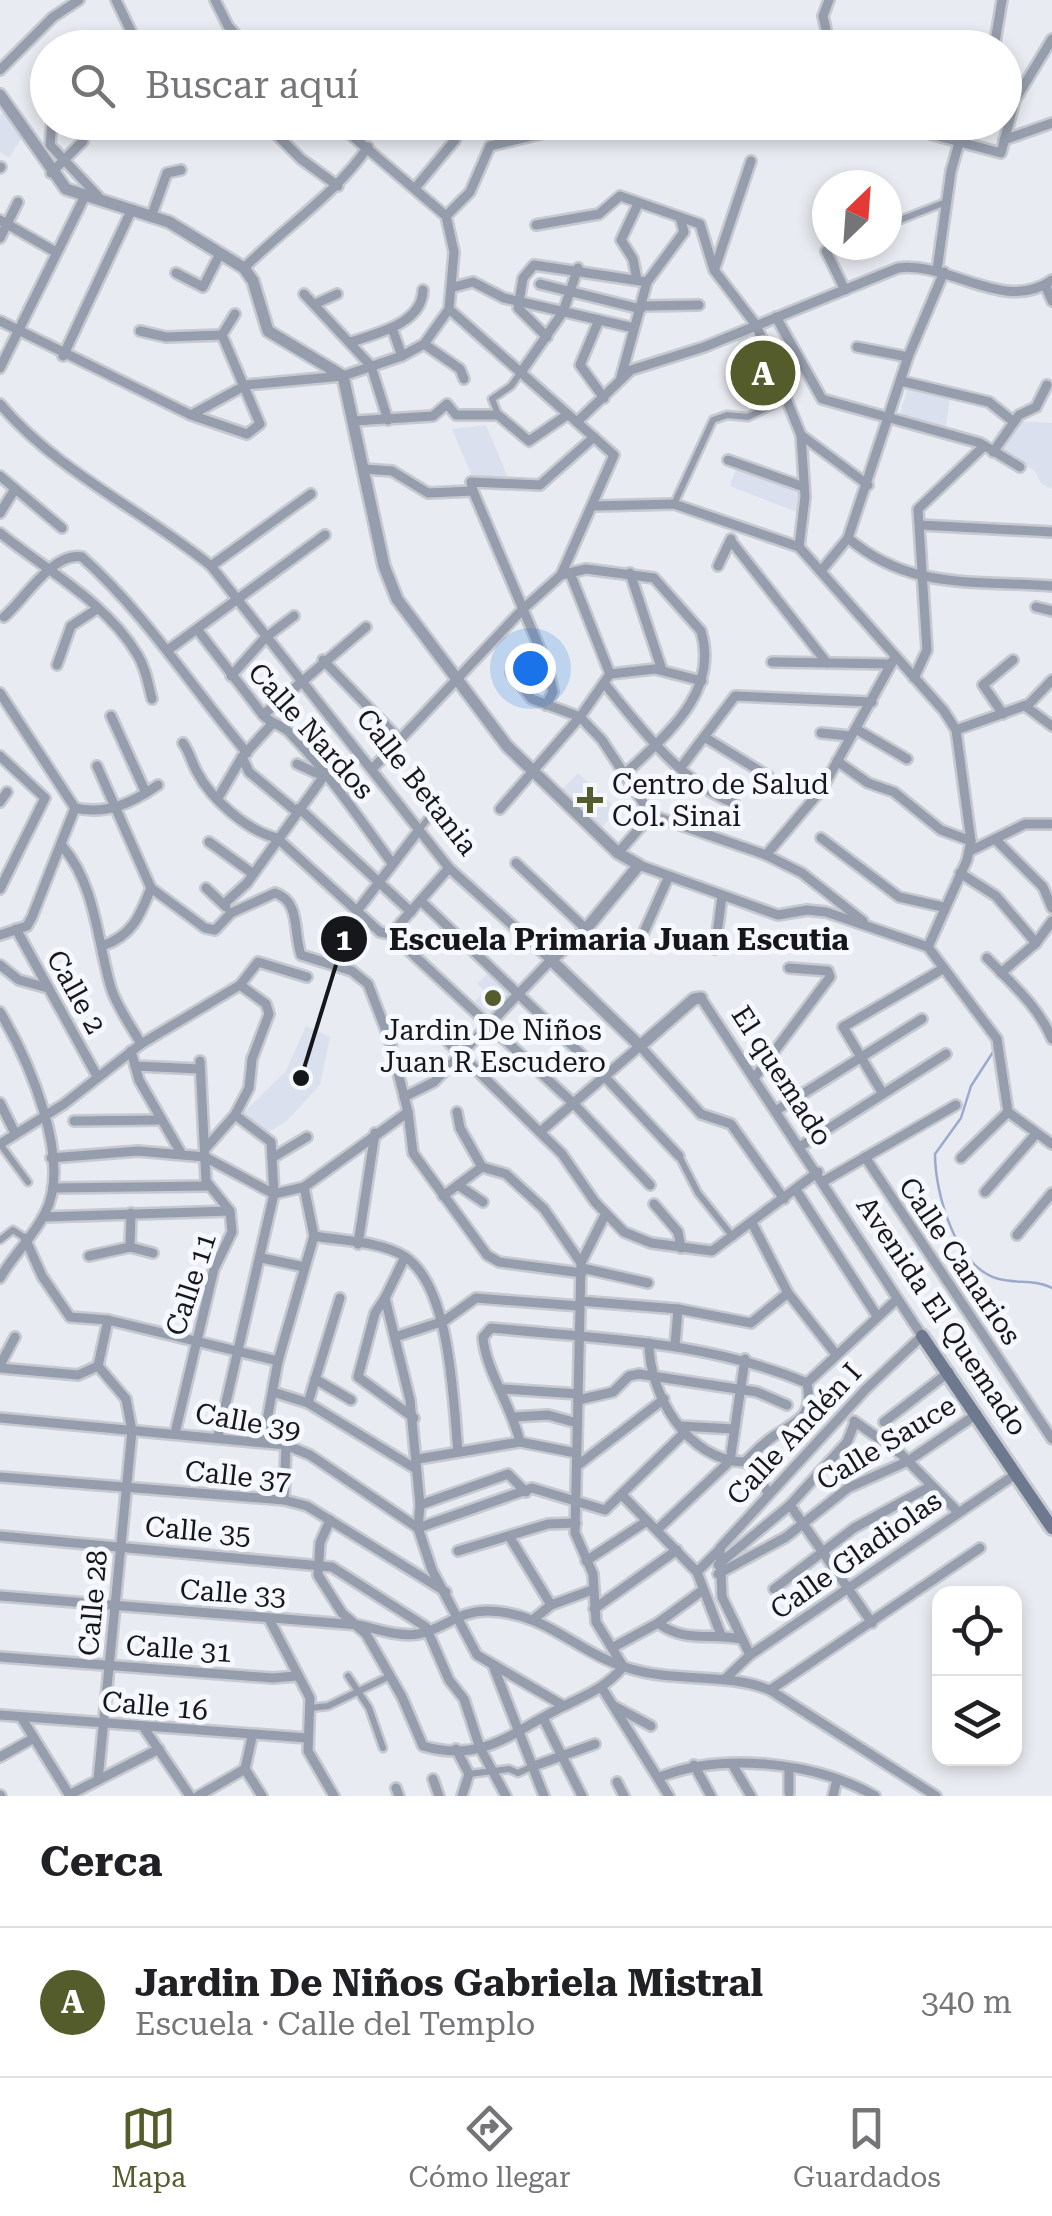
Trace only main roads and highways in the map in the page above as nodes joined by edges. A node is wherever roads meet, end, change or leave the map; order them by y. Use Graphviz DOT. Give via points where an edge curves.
graph roads {
  1 [pos="922,1336"];
  2 [pos="1052,1528"];
  1 -- 2 [label="main road, Avenida El Quemado"];
}
